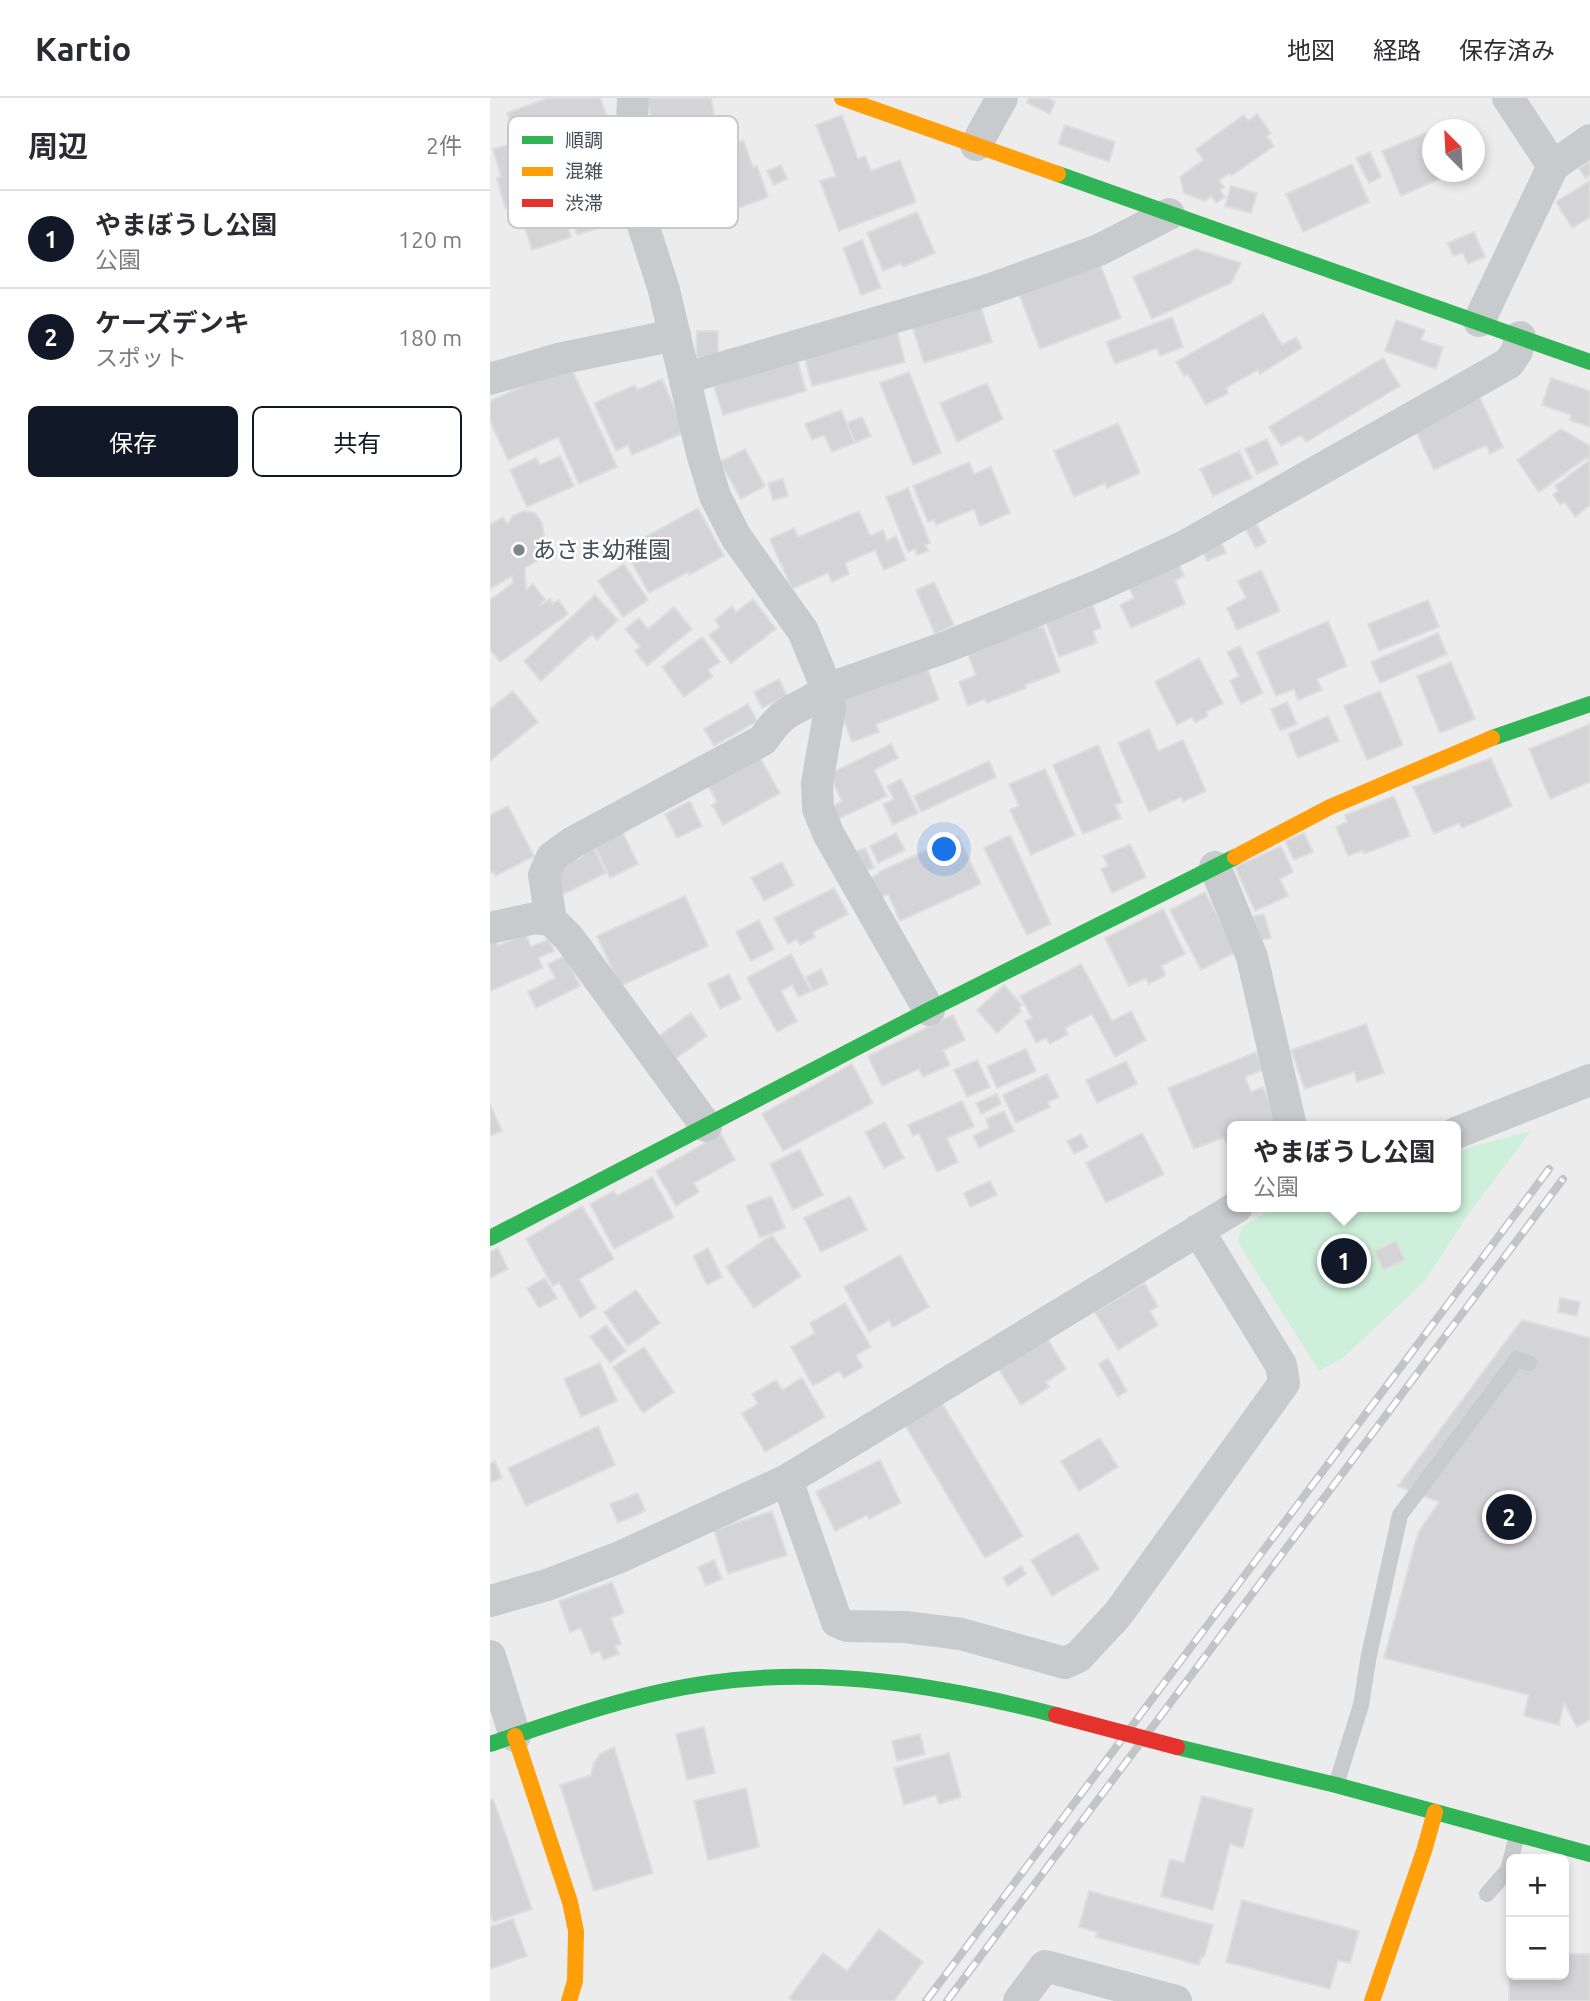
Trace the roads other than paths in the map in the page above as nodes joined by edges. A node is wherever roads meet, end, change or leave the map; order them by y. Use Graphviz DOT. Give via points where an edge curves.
graph roads {
  1 [pos="633,98"];
  2 [pos="842,98"];
  3 [pos="1002,98"];
  4 [pos="1508,98"];
  5 [pos="632,116"];
  6 [pos="1590,140"];
  7 [pos="976,145"];
  8 [pos="1553,166"];
  9 [pos="1169,214"];
  10 [pos="644,228"];
  11 [pos="1479,321"];
  12 [pos="675,335"];
  13 [pos="1520,337"];
  14 [pos="1590,362"];
  15 [pos="685,378"];
  16 [pos="490,379"];
  17 [pos="827,689"];
  18 [pos="1590,704"];
  19 [pos="1215,867"];
  20 [pos="551,920"];
  21 [pos="490,928"];
  22 [pos="929,1010"];
  23 [pos="1590,1080"];
  24 [pos="1290,1121"];
  25 [pos="706,1126"];
  26 [pos="1461,1131"];
  27 [pos="1229,1212"];
  28 [pos="1198,1230"];
  29 [pos="490,1238"];
  30 [pos="1529,1363"];
  31 [pos="788,1480"];
  32 [pos="490,1601"];
  33 [pos="490,1656"];
  34 [pos="503,1740"];
  35 [pos="1336,1785"];
  36 [pos="1434,1812"];
  37 [pos="1517,1833"];
  38 [pos="1590,1854"];
  39 [pos="1487,1894"];
  40 [pos="569,2001"];
  41 [pos="1018,2001"];
  42 [pos="1176,2001"];
  43 [pos="1372,2001"];
  1 -- 5 [label="street"];
  2 -- 7 [label="street"];
  3 -- 7 [label="street"];
  4 -- 8 [label="street"];
  6 -- 8 [label="street"];
  7 -- 9 [label="street"];
  8 -- 11 [label="street"];
  9 -- 11 [label="street"];
  9 -- 15 [label="street" via="1099,250 985,291"];
  10 -- 12 [label="street"];
  11 -- 13 [label="street"];
  12 -- 15 [label="street"];
  12 -- 16 [label="street" via="558,359"];
  13 -- 14 [label="street"];
  13 -- 17 [label="street" via="1509,363 1185,546 946,647"];
  15 -- 17 [label="street" via="715,496 736,537 803,631"];
  17 -- 20 [label="street" via="775,723 762,740 573,842 552,858 544,875"];
  17 -- 22 [label="street" via="830,709 817,783 818,808"];
  18 -- 19 [label="street" via="1482,742 1330,807"];
  19 -- 22 [label="street"];
  19 -- 24 [label="street" via="1252,957"];
  20 -- 21 [label="street" via="536,918"];
  20 -- 25 [label="street" via="569,938"];
  22 -- 25 [label="street"];
  23 -- 26 [label="street"];
  25 -- 29 [label="street"];
  27 -- 28 [label="street"];
  28 -- 31 [label="street"];
  28 -- 31 [label="street" via="1281,1365 1284,1383 1118,1614 1078,1657 1065,1663 961,1634 837,1622"];
  30 -- 35 [label="lane" via="1517,1359 1400,1515 1361,1705"];
  31 -- 32 [label="street" via="620,1557"];
  33 -- 34 [label="street" via="507,1705"];
  34 -- 35 [label="street, bridge" via="626,1702 714,1682 827,1678 949,1689"];
  34 -- 40 [label="street" via="570,1902 577,1954"];
  35 -- 36 [label="street"];
  36 -- 37 [label="street"];
  36 -- 43 [label="street"];
  37 -- 38 [label="street"];
  37 -- 39 [label="lane" via="1508,1870"];
  41 -- 42 [label="street" via="1045,1966"];
}
